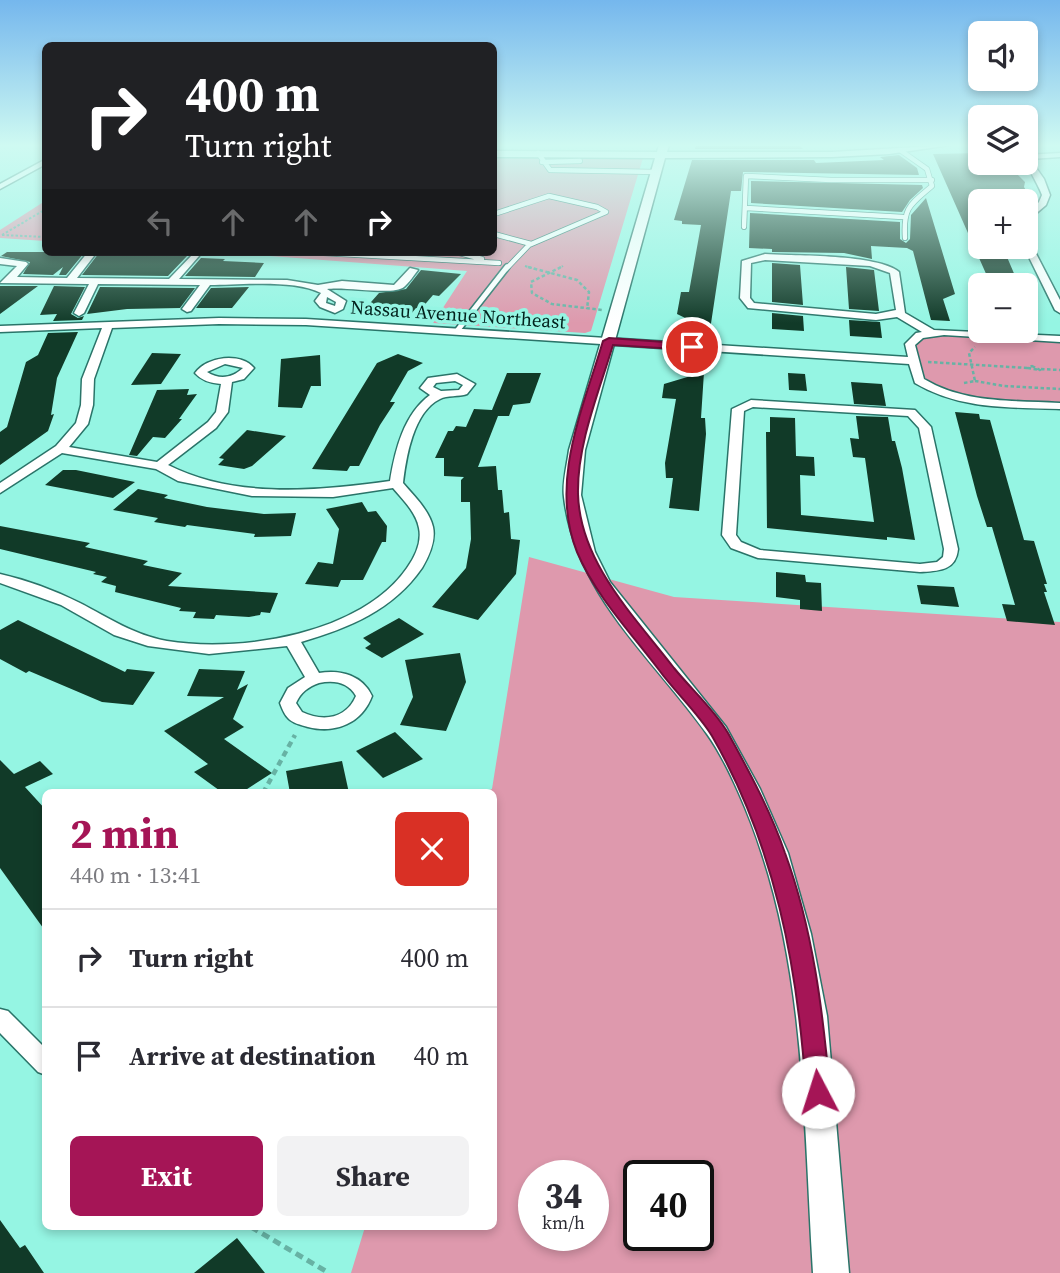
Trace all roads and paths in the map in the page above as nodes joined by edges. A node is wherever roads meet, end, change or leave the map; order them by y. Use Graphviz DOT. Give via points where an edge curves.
graph roads {
  1 [pos="523,204"];
  2 [pos="583,204"];
  3 [pos="648,204"];
  4 [pos="746,204"];
  5 [pos="909,204"];
  6 [pos="746,208"];
  7 [pos="42,211"];
  8 [pos="497,213"];
  9 [pos="903,217"];
  10 [pos="744,227"];
  11 [pos="1,235"];
  12 [pos="497,235"];
  13 [pos="42,237"];
  14 [pos="905,239"];
  15 [pos="531,244"];
  16 [pos="90,256"];
  17 [pos="194,256"];
  18 [pos="376,256"];
  19 [pos="472,256"];
  20 [pos="1034,259"];
  21 [pos="0,261"];
  22 [pos="499,263"];
  23 [pos="508,266"];
  24 [pos="563,266"];
  25 [pos="413,270"];
  26 [pos="69,281"];
  27 [pos="95,281"];
  28 [pos="3,282"];
  29 [pos="171,282"];
  30 [pos="208,282"];
  31 [pos="322,291"];
  32 [pos="187,309"];
  33 [pos="1060,310"];
  34 [pos="619,311"];
  35 [pos="79,313"];
  36 [pos="893,314"];
  37 [pos="325,323"];
  38 [pos="108,325"];
  39 [pos="0,329"];
  40 [pos="457,331"];
  41 [pos="926,334"];
  42 [pos="1060,339"];
  43 [pos="609,341"];
  44 [pos="982,345"];
  45 [pos="914,361"];
  46 [pos="971,365"];
  47 [pos="1060,370"];
  48 [pos="227,380"];
  49 [pos="975,381"];
  50 [pos="1060,389"];
  51 [pos="438,394"];
  52 [pos="923,400"];
  53 [pos="1060,406"];
  54 [pos="60,449"];
  55 [pos="159,467"];
  56 [pos="396,485"];
  57 [pos="0,489"];
  58 [pos="0,578"];
  59 [pos="292,640"];
  60 [pos="314,679"];
  61 [pos="303,721"];
  62 [pos="265,789"];
  63 [pos="0,1018"];
  64 [pos="42,1061"];
  65 [pos="256,1230"];
  66 [pos="329,1273"];
  67 [pos="831,1273"];
  1 -- 8 [label="lane"];
  2 -- 15 [label="lane" via="606,210 605,214"];
  3 -- 34 [label="street"];
  4 -- 6 [label="lane"];
  5 -- 9 [label="lane"];
  6 -- 9 [label="lane"];
  6 -- 10 [label="lane"];
  7 -- 11 [label="path"];
  9 -- 14 [label="lane"];
  11 -- 13 [label="path"];
  12 -- 15 [label="lane"];
  15 -- 23 [label="lane"];
  16 -- 26 [label="street"];
  17 -- 29 [label="street"];
  18 -- 22 [label="lane"];
  19 -- 22 [label="lane"];
  20 -- 33 [label="street"];
  21 -- 28 [label="street" via="23,264"];
  22 -- 23 [label="lane"];
  23 -- 40 [label="lane"];
  24 -- 34 [label="path" via="531,282 531,293 567,307"];
  25 -- 31 [label="street" via="395,288 342,284"];
  26 -- 27 [label="street"];
  26 -- 28 [label="street"];
  27 -- 29 [label="street"];
  27 -- 35 [label="street"];
  29 -- 30 [label="street"];
  30 -- 31 [label="street" via="270,282"];
  30 -- 32 [label="street"];
  31 -- 37 [label="street" via="321,303 335,310"];
  34 -- 43 [label="street"];
  36 -- 36 [label="street" via="901,308 894,272 886,267 765,257 747,261 745,299 751,306"];
  36 -- 41 [label="street"];
  37 -- 38 [label="street, Nassau Avenue Northeast"];
  37 -- 40 [label="street, Nassau Avenue Northeast"];
  38 -- 39 [label="street, Nassau Avenue Northeast"];
  38 -- 54 [label="street" via="88,379 82,424"];
  40 -- 43 [label="street, Nassau Avenue Northeast"];
  41 -- 42 [label="street"];
  41 -- 45 [label="street" via="910,344"];
  43 -- 45 [label="street, Nassau Avenue Northeast"];
  43 -- 67 [label="street" via="576,450 572,495 576,522 584,552 601,583 718,732 775,853 797,934 812,1016"];
  44 -- 46 [label="path" via="969,350"];
  45 -- 46 [label="path"];
  45 -- 52 [label="street"];
  46 -- 47 [label="path"];
  46 -- 49 [label="path"];
  48 -- 55 [label="street" via="222,412 212,425"];
  49 -- 50 [label="path"];
  49 -- 52 [label="path"];
  51 -- 56 [label="street" via="413,425 400,455"];
  52 -- 52 [label="street" via="751,402 742,406 738,409 731,539 758,554 920,568 947,561 951,549 920,419"];
  52 -- 53 [label="street"];
  54 -- 55 [label="street"];
  54 -- 57 [label="street"];
  55 -- 56 [label="street" via="183,478 252,492 333,493"];
  56 -- 59 [label="street" via="426,528 426,545 409,577 377,605 352,619"];
  58 -- 59 [label="street" via="151,642 209,649"];
  59 -- 60 [label="street"];
  60 -- 61 [label="street" via="295,688 288,703"];
  60 -- 61 [label="street" via="347,679 364,696 357,710 338,721"];
  61 -- 62 [label="path"];
  63 -- 64 [label="street"];
  65 -- 66 [label="path"];
}
